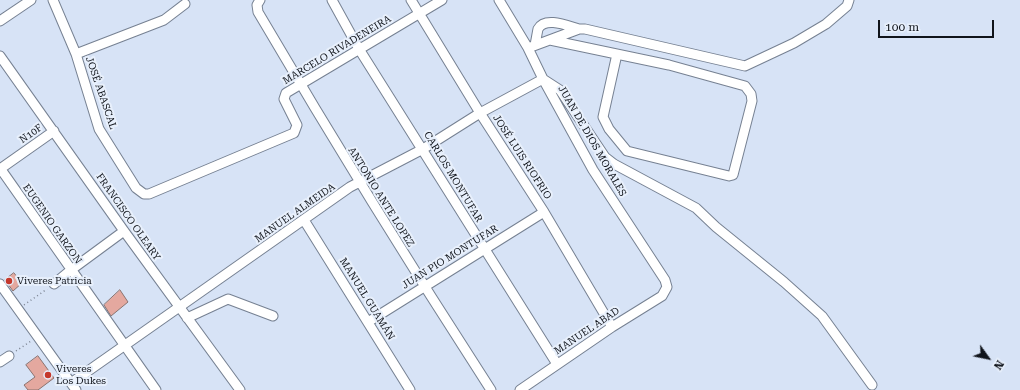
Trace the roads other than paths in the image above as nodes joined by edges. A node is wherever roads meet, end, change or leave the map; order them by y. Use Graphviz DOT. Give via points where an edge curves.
graph roads {
  1 [pos="31,0"];
  2 [pos="53,0"];
  3 [pos="260,0"];
  4 [pos="332,0"];
  5 [pos="411,0"];
  6 [pos="442,0"];
  7 [pos="499,0"];
  8 [pos="849,0"];
  9 [pos="184,4"];
  10 [pos="419,14"];
  11 [pos="0,21"];
  12 [pos="579,29"];
  13 [pos="550,40"];
  14 [pos="532,47"];
  15 [pos="359,50"];
  16 [pos="76,54"];
  17 [pos="617,54"];
  18 [pos="0,56"];
  19 [pos="543,79"];
  20 [pos="300,85"];
  21 [pos="480,113"];
  22 [pos="54,131"];
  23 [pos="423,149"];
  24 [pos="0,168"];
  25 [pos="360,184"];
  26 [pos="136,188"];
  27 [pos="544,212"];
  28 [pos="304,220"];
  29 [pos="124,231"];
  30 [pos="484,250"];
  31 [pos="71,270"];
  32 [pos="0,284"];
  33 [pos="54,284"];
  34 [pos="424,286"];
  35 [pos="666,291"];
  36 [pos="179,307"];
  37 [pos="273,316"];
  38 [pos="187,318"];
  39 [pos="368,322"];
  40 [pos="612,327"];
  41 [pos="124,345"];
  42 [pos="9,356"];
  43 [pos="0,362"];
  44 [pos="557,364"];
  45 [pos="872,385"];
  46 [pos="73,386"];
  47 [pos="156,390"];
  48 [pos="240,390"];
  49 [pos="410,390"];
  50 [pos="491,390"];
  51 [pos="520,390"];
  1 -- 11 [label="street"];
  2 -- 16 [label="street, JOSÉ ABASCAL"];
  3 -- 20 [label="street, ANTONIO ANTE LOPEZ" via="257,5 258,12"];
  4 -- 15 [label="street, CARLOS MONTUFAR"];
  5 -- 10 [label="street, JOSÉ LUIS RIOFRIO"];
  6 -- 10 [label="street, MARCELO RIVADENEIRA"];
  7 -- 14 [label="street, JUAN DE DIOS MORALES"];
  8 -- 12 [label="street" via="847,6 826,24 794,43 745,66"];
  9 -- 16 [label="street" via="164,20"];
  10 -- 15 [label="street, MARCELO RIVADENEIRA"];
  10 -- 21 [label="street, JOSÉ LUIS RIOFRIO"];
  12 -- 13 [label="street"];
  12 -- 14 [label="street" via="548,22 538,30"];
  13 -- 14 [label="street"];
  13 -- 17 [label="street"];
  14 -- 19 [label="street, JUAN DE DIOS MORALES"];
  15 -- 20 [label="street, MARCELO RIVADENEIRA"];
  15 -- 23 [label="street, CARLOS MONTUFAR"];
  16 -- 26 [label="street, JOSÉ ABASCAL" via="99,129"];
  17 -- 17 [label="street" via="603,117 627,151 733,175 752,101 748,89 740,84 669,64"];
  18 -- 22 [label="street, FRANCISCO OLEARY"];
  19 -- 21 [label="street, MANUEL ALMEIDA"];
  19 -- 35 [label="street, JUAN DE DIOS MORALES" via="593,170 665,280"];
  19 -- 45 [label="street" via="560,90 605,157 696,208 822,316"];
  20 -- 25 [label="street, ANTONIO ANTE LOPEZ"];
  20 -- 26 [label="street, MARCELO RIVADENEIRA" via="286,93 284,99 297,125 294,132 154,194 144,194"];
  21 -- 23 [label="street, MANUEL ALMEIDA"];
  21 -- 27 [label="street, JOSÉ LUIS RIOFRIO"];
  22 -- 24 [label="street, N10F"];
  22 -- 29 [label="street, FRANCISCO OLEARY"];
  23 -- 25 [label="street, MANUEL ALMEIDA"];
  23 -- 30 [label="street, CARLOS MONTUFAR"];
  24 -- 31 [label="street, EUGENIO GARZON"];
  25 -- 28 [label="street, MANUEL ALMEIDA" via="350,188"];
  25 -- 34 [label="street, ANTONIO ANTE LOPEZ"];
  27 -- 30 [label="street, JUAN PIO MONTUFAR"];
  27 -- 40 [label="street, JOSÉ LUIS RIOFRIO"];
  28 -- 36 [label="street, MANUEL ALMEIDA"];
  28 -- 39 [label="street, MANUEL GUAMÁN"];
  29 -- 31 [label="street"];
  29 -- 36 [label="street, FRANCISCO OLEARY"];
  30 -- 34 [label="street, JUAN PIO MONTUFAR"];
  30 -- 44 [label="street, CARLOS MONTUFAR"];
  31 -- 33 [label="street"];
  31 -- 41 [label="street, EUGENIO GARZON"];
  32 -- 46 [label="street"];
  34 -- 39 [label="street, JUAN PIO MONTUFAR"];
  34 -- 50 [label="street, ANTONIO ANTE LOPEZ"];
  35 -- 40 [label="street, MANUEL ABAD"];
  36 -- 38 [label="street, FRANCISCO OLEARY"];
  36 -- 41 [label="street, MANUEL ALMEIDA"];
  37 -- 38 [label="street" via="228,299"];
  38 -- 48 [label="street, FRANCISCO OLEARY"];
  39 -- 49 [label="street, MANUEL GUAMÁN"];
  40 -- 44 [label="street, MANUEL ABAD"];
  41 -- 46 [label="street, MANUEL ALMEIDA"];
  41 -- 47 [label="street, EUGENIO GARZON"];
  42 -- 43 [label="street"];
  44 -- 51 [label="street, MANUEL ABAD"];
}
